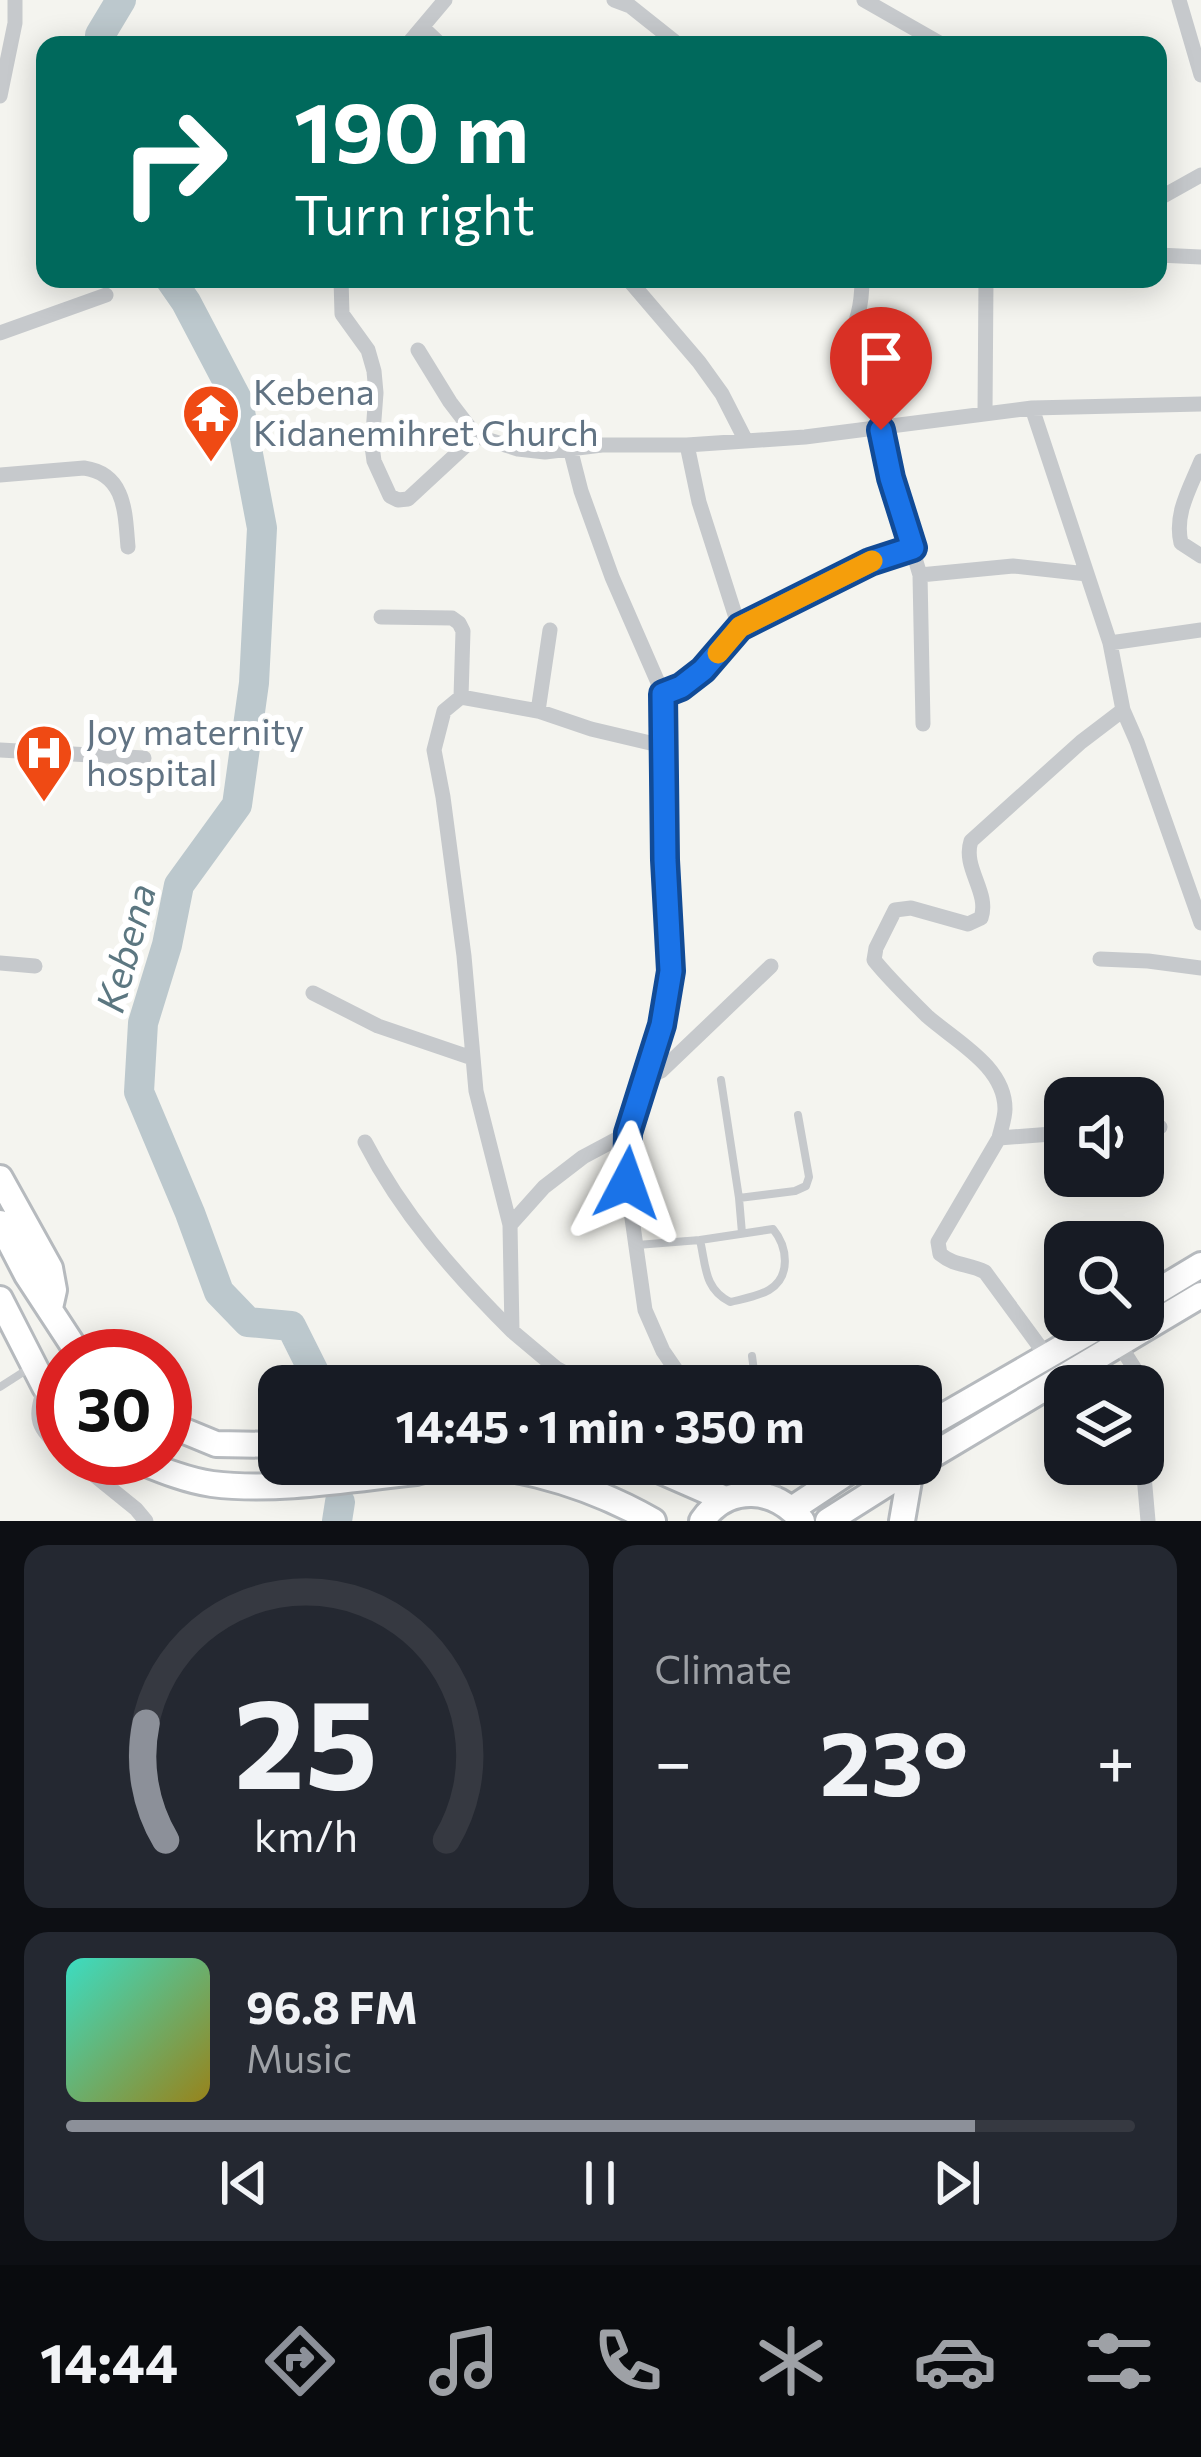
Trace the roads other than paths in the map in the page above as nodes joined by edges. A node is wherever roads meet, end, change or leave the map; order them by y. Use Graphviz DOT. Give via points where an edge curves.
graph roads {
  1 [pos="15,0"];
  2 [pos="445,0"];
  3 [pos="614,0"];
  4 [pos="864,0"];
  5 [pos="1179,0"];
  6 [pos="423,28"];
  7 [pos="415,36"];
  8 [pos="431,36"];
  9 [pos="668,36"];
  10 [pos="927,36"];
  11 [pos="1201,75"];
  12 [pos="0,96"];
  13 [pos="1201,175"];
  14 [pos="1167,194"];
  15 [pos="1167,255"];
  16 [pos="1201,257"];
  17 [pos="341,288"];
  18 [pos="636,288"];
  19 [pos="862,288"];
  20 [pos="986,288"];
  21 [pos="106,295"];
  22 [pos="0,333"];
  23 [pos="844,346"];
  24 [pos="418,350"];
  25 [pos="1201,404"];
  26 [pos="1032,408"];
  27 [pos="985,412"];
  28 [pos="881,430"];
  29 [pos="476,436"];
  30 [pos="746,441"];
  31 [pos="687,445"];
  32 [pos="569,448"];
  33 [pos="1201,461"];
  34 [pos="0,475"];
  35 [pos="128,547"];
  36 [pos="913,548"];
  37 [pos="1201,556"];
  38 [pos="1087,574"];
  39 [pos="920,575"];
  40 [pos="381,616"];
  41 [pos="740,627"];
  42 [pos="550,630"];
  43 [pos="1201,630"];
  44 [pos="1110,643"];
  45 [pos="663,694"];
  46 [pos="461,697"];
  47 [pos="1123,710"];
  48 [pos="538,711"];
  49 [pos="923,724"];
  50 [pos="663,746"];
  51 [pos="0,750"];
  52 [pos="144,758"];
  53 [pos="1196,891"];
  54 [pos="1201,923"];
  55 [pos="1100,958"];
  56 [pos="0,962"];
  57 [pos="34,965"];
  58 [pos="771,966"];
  59 [pos="1201,968"];
  60 [pos="314,994"];
  61 [pos="472,1058"];
  62 [pos="644,1079"];
  63 [pos="722,1081"];
  64 [pos="798,1115"];
  65 [pos="628,1133"];
  66 [pos="1044,1135"];
  67 [pos="999,1138"];
  68 [pos="365,1142"];
  69 [pos="0,1178"];
  70 [pos="739,1198"];
  71 [pos="0,1222"];
  72 [pos="510,1225"];
  73 [pos="742,1232"];
  74 [pos="700,1240"];
  75 [pos="635,1246"];
  76 [pos="1201,1265"];
  77 [pos="1164,1287"];
  78 [pos="1201,1294"];
  79 [pos="0,1299"];
  80 [pos="50,1308"];
  81 [pos="1164,1310"];
  82 [pos="63,1329"];
  83 [pos="512,1331"];
  84 [pos="1091,1341"];
  85 [pos="1101,1341"];
  86 [pos="752,1356"];
  87 [pos="1048,1358"];
  88 [pos="36,1364"];
  89 [pos="552,1365"];
  90 [pos="673,1365"];
  91 [pos="753,1365"];
  92 [pos="36,1386"];
  93 [pos="0,1387"];
  94 [pos="942,1417"];
  95 [pos="192,1434"];
  96 [pos="258,1445"];
  97 [pos="942,1448"];
  98 [pos="192,1479"];
  99 [pos="106,1485"];
  100 [pos="693,1485"];
  101 [pos="762,1485"];
  102 [pos="822,1485"];
  103 [pos="885,1485"];
  104 [pos="912,1485"];
  105 [pos="1145,1485"];
  106 [pos="725,1499"];
  107 [pos="617,1501"];
  108 [pos="784,1506"];
  109 [pos="146,1521"];
  110 [pos="634,1521"];
  111 [pos="653,1521"];
  112 [pos="703,1521"];
  113 [pos="828,1521"];
  114 [pos="902,1521"];
  115 [pos="1148,1521"];
  1 -- 12 [label="street"];
  2 -- 6 [label="street"];
  3 -- 9 [label="street"];
  4 -- 10 [label="street"];
  5 -- 11 [label="street"];
  6 -- 7 [label="street"];
  6 -- 8 [label="street"];
  13 -- 14 [label="street"];
  15 -- 16 [label="street"];
  17 -- 29 [label="street" via="342,314 374,370 372,446 390,496 408,499"];
  18 -- 30 [label="street" via="699,362"];
  19 -- 23 [label="street"];
  20 -- 27 [label="street"];
  21 -- 22 [label="street"];
  24 -- 29 [label="street"];
  25 -- 26 [label="street"];
  26 -- 27 [label="street"];
  26 -- 38 [label="street"];
  27 -- 28 [label="street"];
  28 -- 30 [label="street"];
  28 -- 36 [label="street"];
  29 -- 32 [label="street" via="545,452"];
  30 -- 31 [label="street"];
  31 -- 32 [label="street"];
  31 -- 41 [label="street"];
  32 -- 45 [label="street"];
  33 -- 37 [label="street" via="1177,528 1180,543"];
  34 -- 35 [label="street" via="84,468 109,477 125,506"];
  36 -- 39 [label="street"];
  36 -- 41 [label="street"];
  38 -- 39 [label="street" via="1012,566"];
  38 -- 44 [label="street"];
  39 -- 49 [label="street"];
  40 -- 46 [label="street" via="459,623"];
  41 -- 45 [label="street" via="703,670"];
  42 -- 48 [label="street"];
  43 -- 44 [label="street"];
  44 -- 47 [label="street"];
  45 -- 50 [label="street"];
  46 -- 48 [label="street"];
  46 -- 61 [label="street" via="444,711 434,750"];
  47 -- 53 [label="street"];
  47 -- 67 [label="street" via="971,841 981,918 968,924 895,910 876,948 885,974 995,1078 1005,1106"];
  48 -- 50 [label="street"];
  50 -- 62 [label="street" via="671,971"];
  51 -- 52 [label="street"];
  53 -- 54 [label="street"];
  55 -- 59 [label="street"];
  56 -- 57 [label="street"];
  58 -- 62 [label="street"];
  60 -- 61 [label="street" via="378,1027"];
  61 -- 72 [label="street"];
  62 -- 65 [label="street"];
  63 -- 70 [label="lane"];
  64 -- 70 [label="lane" via="806,1186"];
  65 -- 72 [label="street" via="544,1186"];
  65 -- 75 [label="street"];
  66 -- 67 [label="street"];
  67 -- 87 [label="street" via="943,1230 940,1254 985,1272"];
  68 -- 83 [label="street" via="431,1243"];
  69 -- 80 [label="main road" via="50,1268"];
  70 -- 73 [label="lane"];
  71 -- 80 [label="main road"];
  72 -- 83 [label="street"];
  73 -- 74 [label="lane"];
  73 -- 74 [label="lane" via="773,1229 785,1261 770,1290 730,1302 711,1288"];
  74 -- 75 [label="lane"];
  75 -- 90 [label="street" via="645,1310"];
  76 -- 77 [label="main road"];
  78 -- 81 [label="main road"];
  79 -- 88 [label="main road"];
  80 -- 82 [label="main road"];
  83 -- 89 [label="street"];
  84 -- 87 [label="main road"];
  85 -- 97 [label="main road"];
  86 -- 91 [label="lane"];
  87 -- 94 [label="main road"];
  92 -- 93 [label="lane"];
  95 -- 96 [label="main road"];
  98 -- 107 [label="main road" via="281,1485 486,1467 537,1474"];
  99 -- 109 [label="street"];
  100 -- 106 [label="main road"];
  101 -- 108 [label="street"];
  102 -- 108 [label="main road"];
  103 -- 113 [label="main road"];
  104 -- 114 [label="main road"];
  105 -- 115 [label="street"];
  106 -- 108 [label="main road" via="743,1493"];
  106 -- 112 [label="main road"];
  107 -- 110 [label="main road"];
  107 -- 111 [label="main road"];
}
